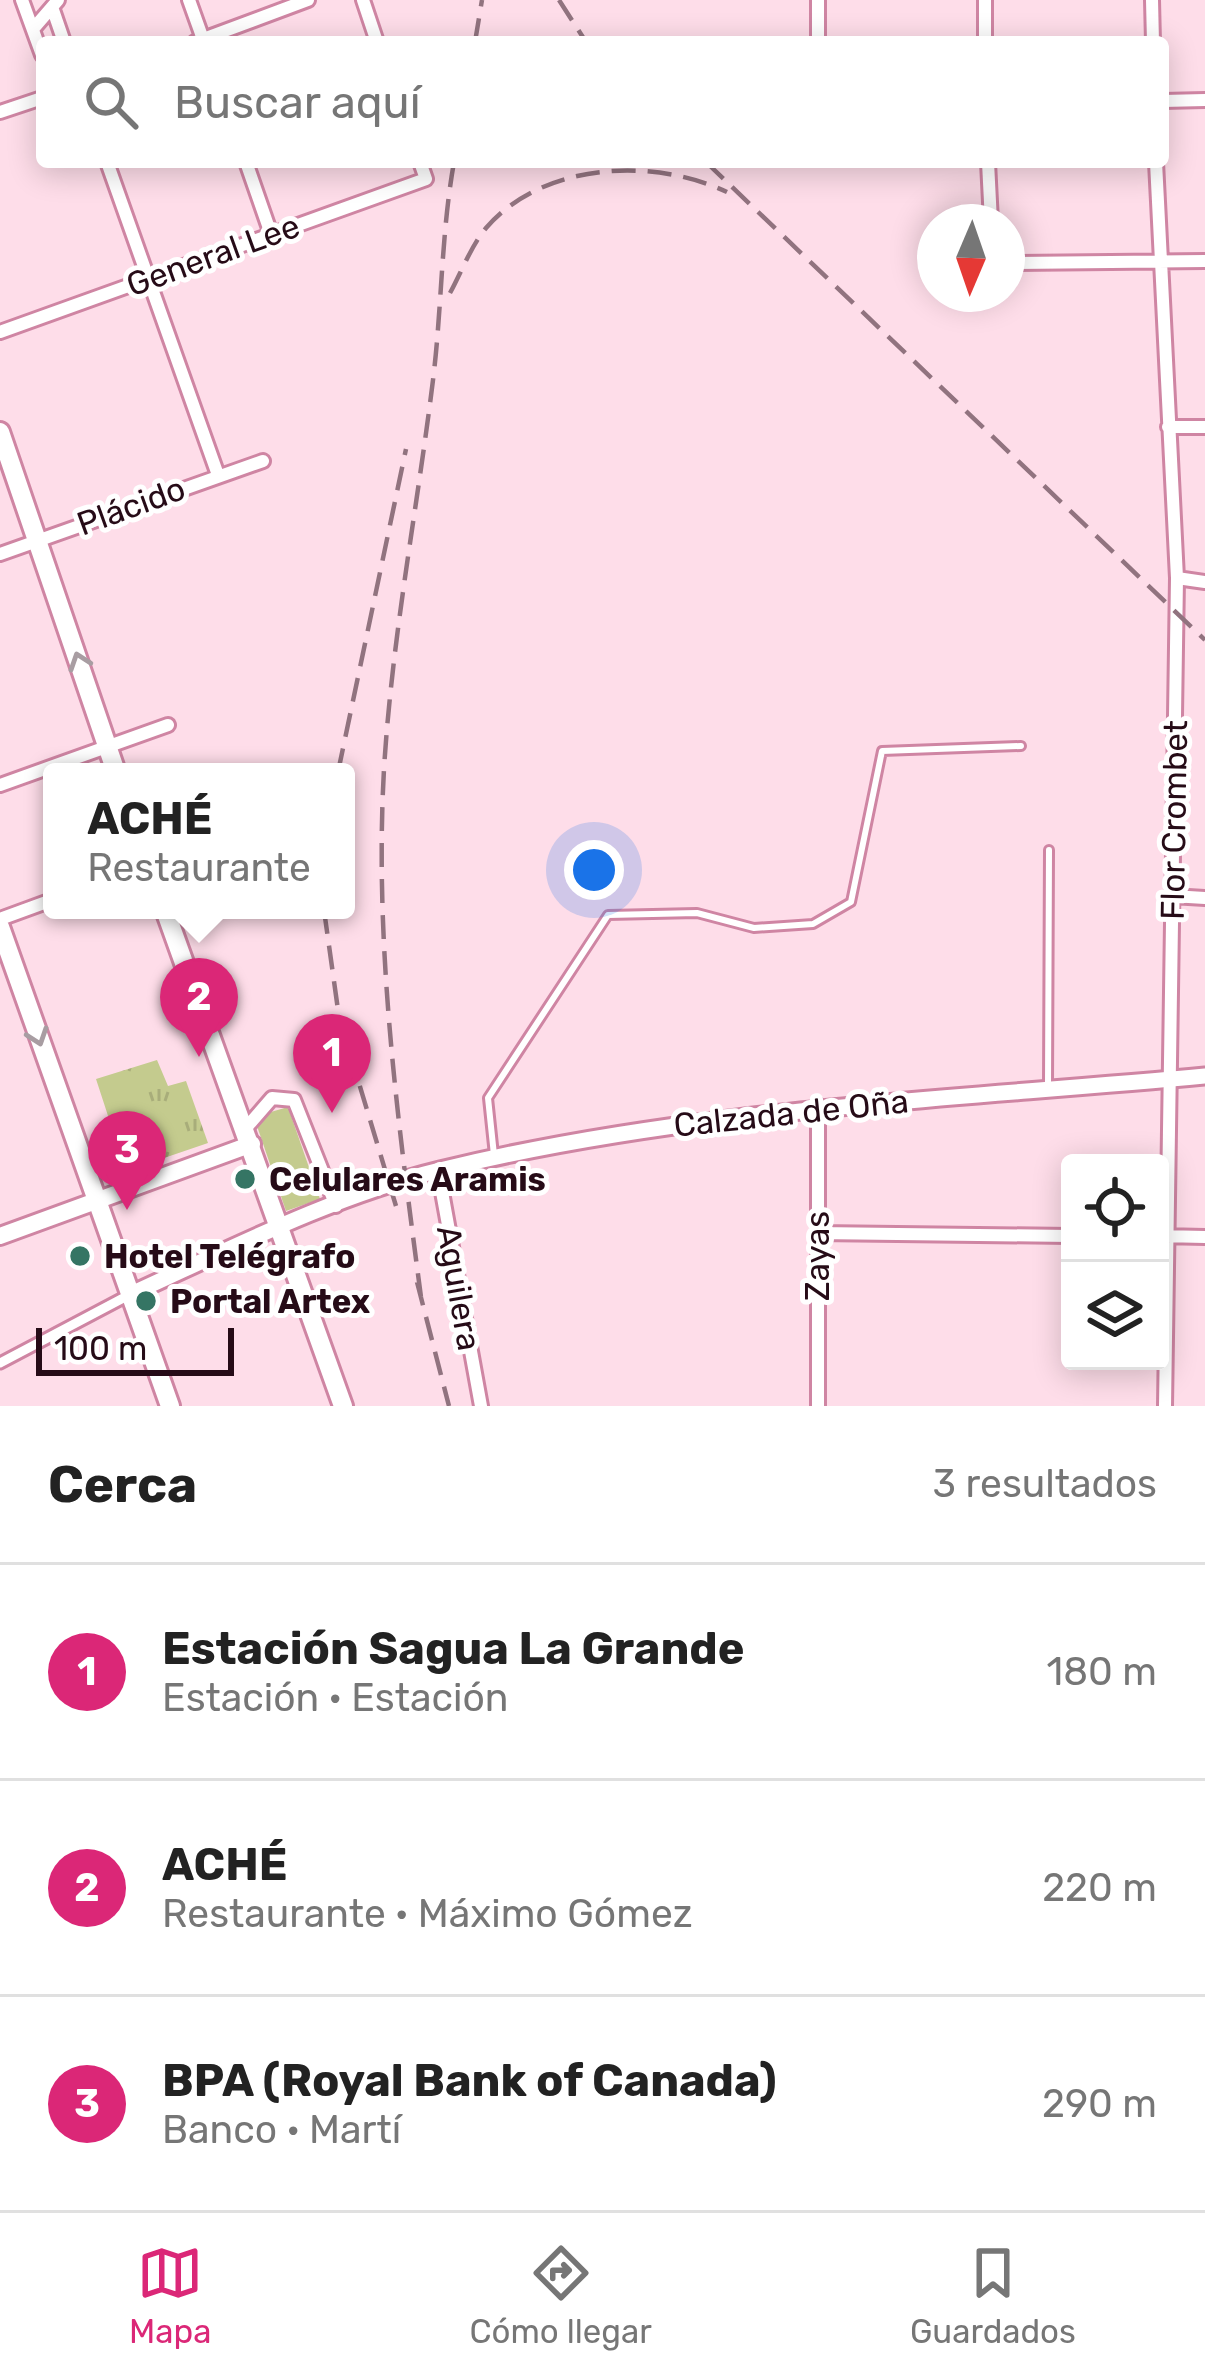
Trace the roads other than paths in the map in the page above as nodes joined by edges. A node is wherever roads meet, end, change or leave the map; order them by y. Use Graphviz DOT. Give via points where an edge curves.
graph roads {
  1 [pos="22,0"];
  2 [pos="189,0"];
  3 [pos="308,0"];
  4 [pos="362,0"];
  5 [pos="818,0"];
  6 [pos="985,0"];
  7 [pos="1152,0"];
  8 [pos="55,3"];
  9 [pos="33,29"];
  10 [pos="63,36"];
  11 [pos="200,36"];
  12 [pos="214,36"];
  13 [pos="375,36"];
  14 [pos="818,36"];
  15 [pos="985,36"];
  16 [pos="1153,36"];
  17 [pos="36,38"];
  18 [pos="36,100"];
  19 [pos="1205,100"];
  20 [pos="1169,101"];
  21 [pos="0,112"];
  22 [pos="109,168"];
  23 [pos="248,168"];
  24 [pos="422,168"];
  25 [pos="988,168"];
  26 [pos="1156,168"];
  27 [pos="990,204"];
  28 [pos="271,233"];
  29 [pos="1205,261"];
  30 [pos="1156,262"];
  31 [pos="1025,263"];
  32 [pos="148,278"];
  33 [pos="0,332"];
  34 [pos="1168,427"];
  35 [pos="1205,427"];
  36 [pos="0,432"];
  37 [pos="263,461"];
  38 [pos="218,475"];
  39 [pos="38,540"];
  40 [pos="0,554"];
  41 [pos="1177,578"];
  42 [pos="1205,581"];
  43 [pos="168,725"];
  44 [pos="1021,746"];
  45 [pos="108,747"];
  46 [pos="61,763"];
  47 [pos="113,763"];
  48 [pos="43,769"];
  49 [pos="0,784"];
  50 [pos="1049,850"];
  51 [pos="1172,896"];
  52 [pos="1205,898"];
  53 [pos="43,904"];
  54 [pos="168,919"];
  55 [pos="0,923"];
  56 [pos="1205,1076"];
  57 [pos="1171,1079"];
  58 [pos="1048,1088"];
  59 [pos="238,1106"];
  60 [pos="263,1106"];
  61 [pos="818,1106"];
  62 [pos="249,1136"];
  63 [pos="1168,1154"];
  64 [pos="495,1158"];
  65 [pos="438,1170"];
  66 [pos="95,1202"];
  67 [pos="335,1206"];
  68 [pos="279,1227"];
  69 [pos="817,1233"];
  70 [pos="1061,1235"];
  71 [pos="0,1236"];
  72 [pos="1169,1236"];
  73 [pos="1205,1237"];
  74 [pos="1164,1262"];
  75 [pos="129,1294"];
  76 [pos="0,1363"];
  77 [pos="170,1406"];
  78 [pos="343,1406"];
  79 [pos="481,1406"];
  80 [pos="818,1406"];
  81 [pos="1165,1406"];
  1 -- 9 [label="street"];
  2 -- 11 [label="street"];
  3 -- 12 [label="street"];
  4 -- 13 [label="street"];
  5 -- 14 [label="street"];
  6 -- 15 [label="street"];
  7 -- 16 [label="street"];
  8 -- 9 [label="street"];
  8 -- 10 [label="street"];
  9 -- 17 [label="street"];
  18 -- 21 [label="street"];
  19 -- 20 [label="street"];
  22 -- 32 [label="street"];
  23 -- 28 [label="street"];
  24 -- 28 [label="street, General Lee" via="426,179"];
  25 -- 27 [label="street"];
  26 -- 30 [label="street, Flor Crombet"];
  28 -- 32 [label="street, General Lee"];
  29 -- 30 [label="street"];
  30 -- 31 [label="street"];
  30 -- 34 [label="street, Flor Crombet"];
  32 -- 33 [label="street, General Lee"];
  32 -- 38 [label="street"];
  34 -- 35 [label="street"];
  34 -- 41 [label="street, Flor Crombet"];
  36 -- 39 [label="main road"];
  37 -- 38 [label="street, Plácido"];
  38 -- 39 [label="street, Plácido"];
  39 -- 40 [label="street, Plácido"];
  45 -- 39 [label="main road, one-way"];
  41 -- 42 [label="street"];
  41 -- 51 [label="street, Flor Crombet"];
  43 -- 45 [label="street"];
  44 -- 64 [label="lane" via="882,751 851,902 813,924 754,928 697,913 608,915 488,1098"];
  45 -- 46 [label="street"];
  45 -- 47 [label="main road"];
  48 -- 49 [label="street"];
  50 -- 58 [label="lane"];
  51 -- 52 [label="street"];
  51 -- 57 [label="street, Flor Crombet"];
  53 -- 55 [label="street"];
  54 -- 59 [label="main road"];
  55 -- 66 [label="main road, one-way"];
  56 -- 57 [label="street, Calzada de Oña"];
  57 -- 58 [label="street, Calzada de Oña"];
  57 -- 63 [label="street, Flor Crombet"];
  58 -- 61 [label="street, Calzada de Oña"];
  59 -- 60 [label="street"];
  59 -- 62 [label="main road"];
  60 -- 62 [label="street"];
  60 -- 67 [label="street" via="283,1096 302,1109"];
  61 -- 64 [label="street, Calzada de Oña"];
  61 -- 69 [label="street, Zayas"];
  62 -- 66 [label="main road" via="229,1152"];
  62 -- 68 [label="main road"];
  64 -- 65 [label="street, Calzada de Oña"];
  65 -- 67 [label="street, Calzada de Oña"];
  65 -- 79 [label="street, Aguilera"];
  66 -- 71 [label="main road"];
  66 -- 75 [label="main road"];
  67 -- 68 [label="street, Calzada de Oña"];
  68 -- 75 [label="street, Calzada de Oña"];
  68 -- 78 [label="main road"];
  69 -- 70 [label="street"];
  69 -- 80 [label="street, Zayas"];
  72 -- 73 [label="street"];
  74 -- 81 [label="street, Flor Crombet"];
  75 -- 76 [label="street"];
  75 -- 77 [label="main road"];
}
